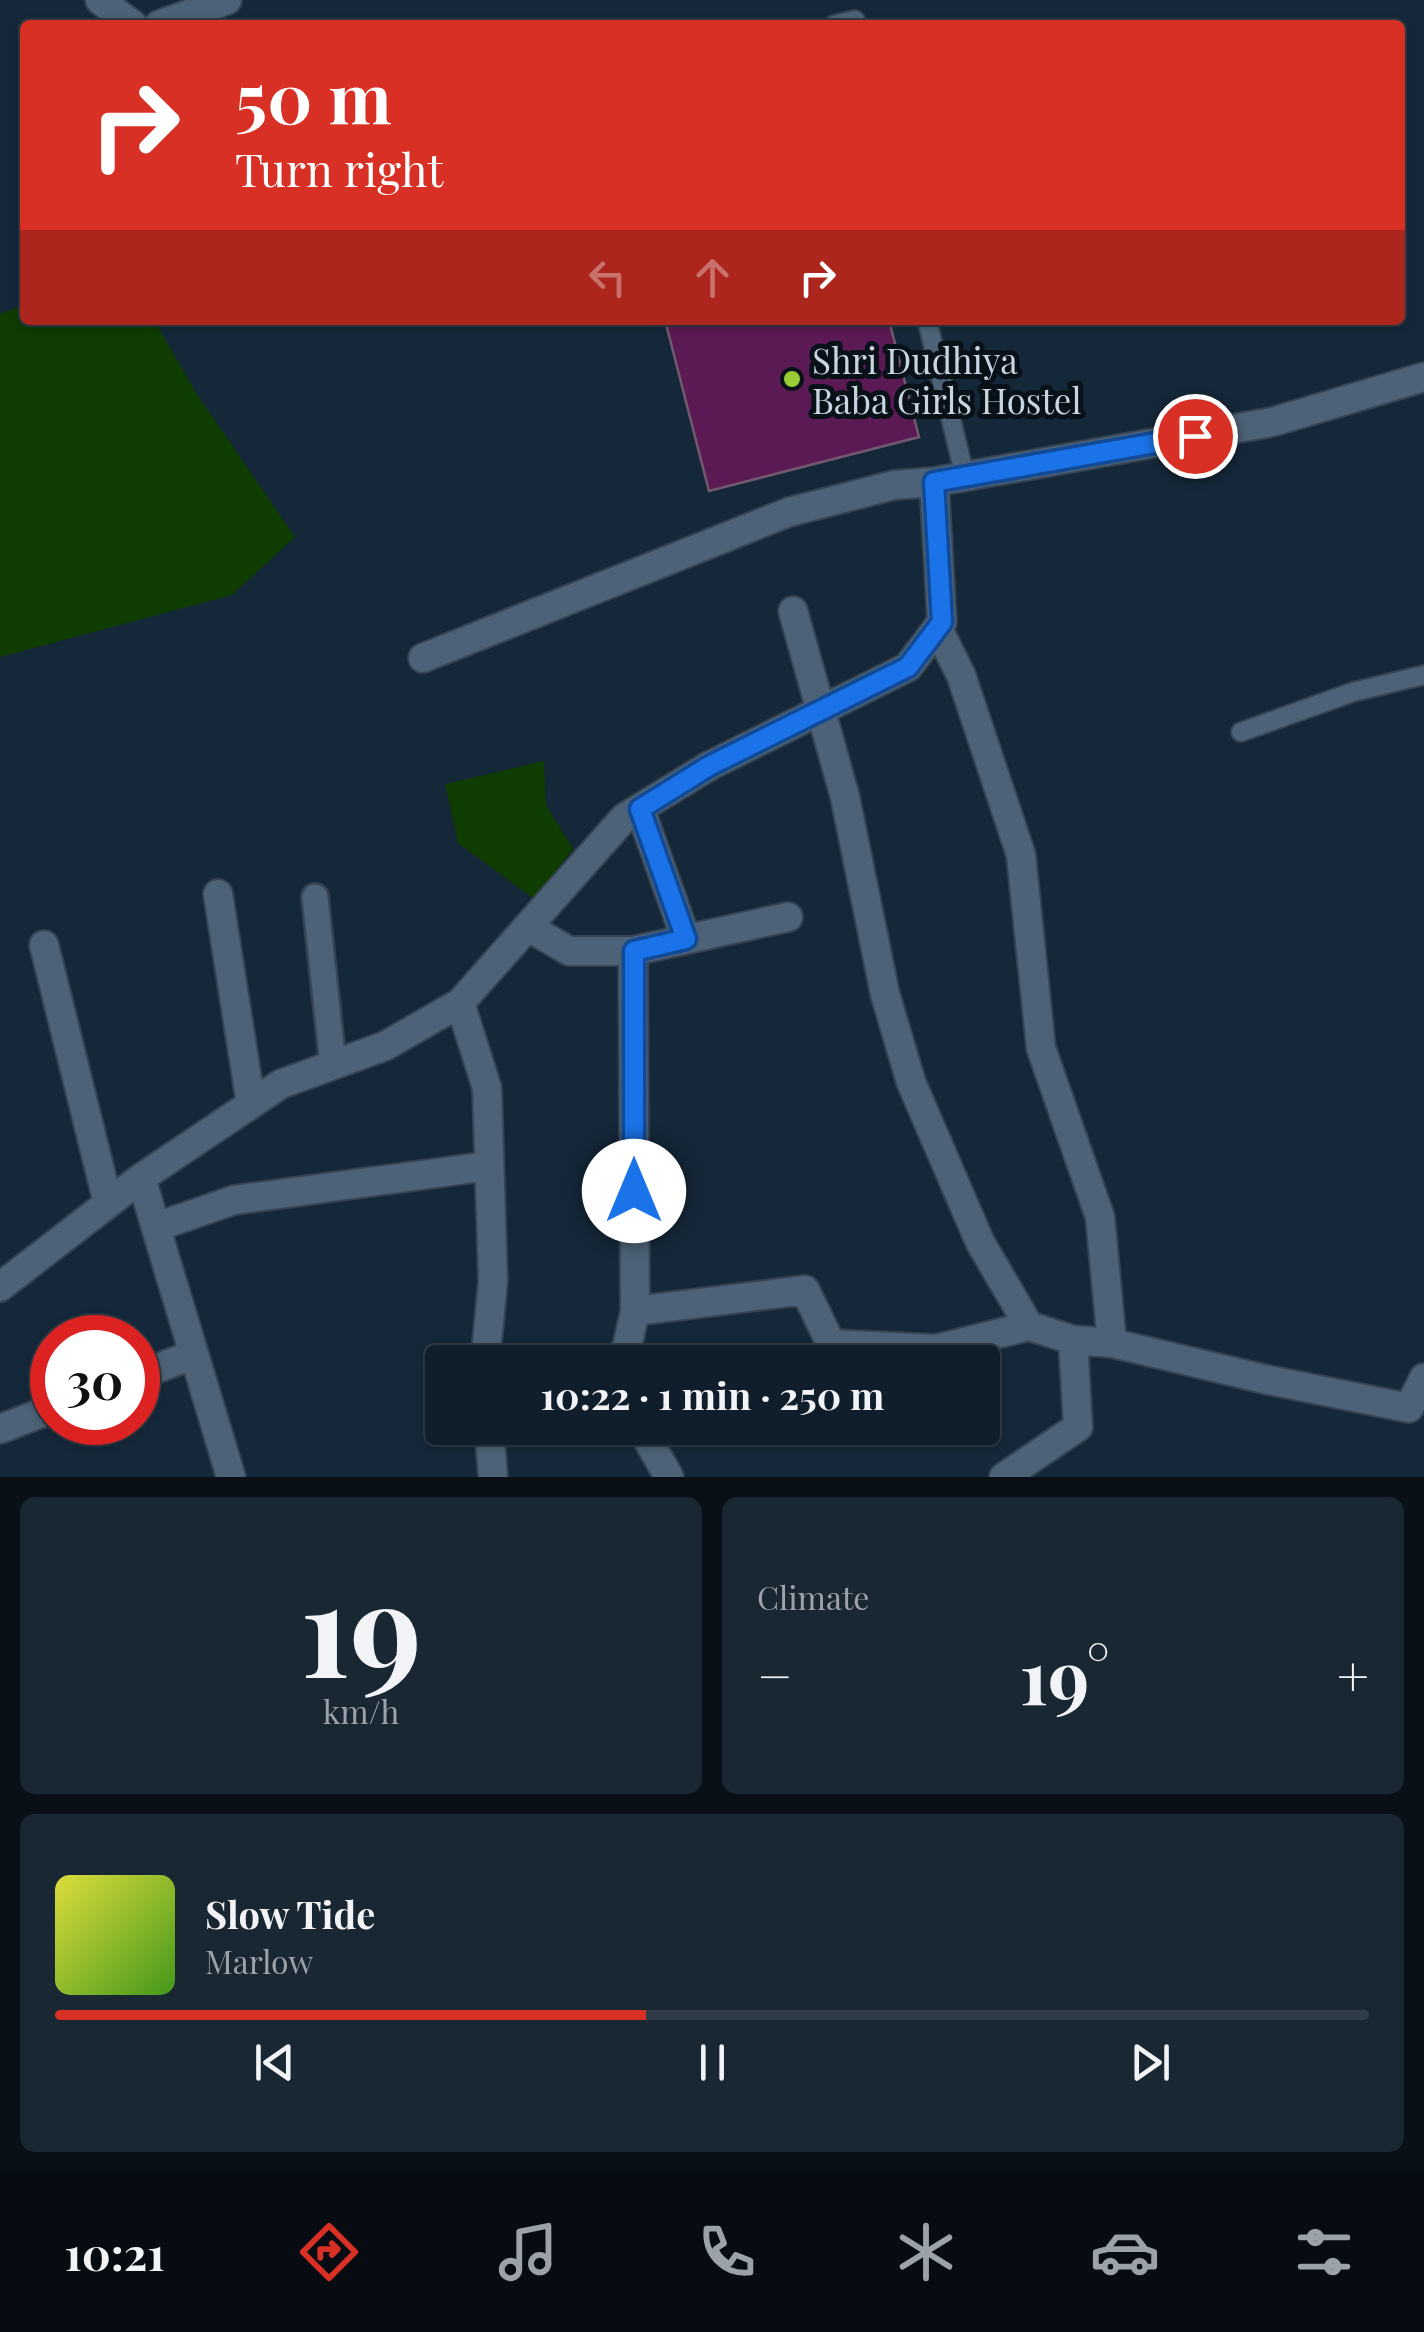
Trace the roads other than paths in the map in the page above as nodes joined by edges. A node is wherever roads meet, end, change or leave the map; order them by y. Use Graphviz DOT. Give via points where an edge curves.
graph roads {
  1 [pos="100,0"];
  2 [pos="226,0"];
  3 [pos="126,20"];
  4 [pos="172,20"];
  5 [pos="928,325"];
  6 [pos="1424,378"];
  7 [pos="965,476"];
  8 [pos="934,482"];
  9 [pos="794,611"];
  10 [pos="938,628"];
  11 [pos="423,658"];
  12 [pos="1424,676"];
  13 [pos="822,710"];
  14 [pos="1241,732"];
  15 [pos="640,809"];
  16 [pos="218,894"];
  17 [pos="314,897"];
  18 [pos="788,917"];
  19 [pos="528,927"];
  20 [pos="686,939"];
  21 [pos="44,945"];
  22 [pos="634,951"];
  23 [pos="460,1003"];
  24 [pos="333,1064"];
  25 [pos="251,1104"];
  26 [pos="490,1166"];
  27 [pos="141,1178"];
  28 [pos="108,1203"];
  29 [pos="156,1227"];
  30 [pos="0,1287"];
  31 [pos="635,1311"];
  32 [pos="1029,1326"];
  33 [pos="1073,1340"];
  34 [pos="1112,1344"];
  35 [pos="487,1345"];
  36 [pos="626,1345"];
  37 [pos="194,1354"];
  38 [pos="160,1367"];
  39 [pos="1424,1378"];
  40 [pos="30,1417"];
  41 [pos="0,1429"];
  42 [pos="490,1445"];
  43 [pos="650,1445"];
  44 [pos="231,1477"];
  45 [pos="493,1477"];
  46 [pos="668,1477"];
  47 [pos="1004,1477"];
  1 -- 3 [label="street"];
  2 -- 4 [label="street"];
  5 -- 7 [label="lane"];
  6 -- 7 [label="street" via="1272,422"];
  7 -- 8 [label="street"];
  8 -- 10 [label="street"];
  8 -- 11 [label="street" via="894,485 789,512"];
  9 -- 13 [label="street"];
  10 -- 13 [label="street" via="908,667"];
  10 -- 34 [label="street" via="961,676 1021,855 1042,1048 1100,1218"];
  12 -- 14 [label="lane" via="1354,692"];
  13 -- 15 [label="street"];
  13 -- 32 [label="street" via="911,1082 980,1242"];
  15 -- 19 [label="street" via="624,818"];
  15 -- 20 [label="street"];
  16 -- 25 [label="street"];
  17 -- 24 [label="street"];
  18 -- 20 [label="street"];
  19 -- 22 [label="street" via="569,951"];
  19 -- 23 [label="street"];
  20 -- 22 [label="street"];
  21 -- 28 [label="street"];
  22 -- 31 [label="street"];
  23 -- 24 [label="street" via="386,1046"];
  23 -- 26 [label="street" via="487,1088"];
  24 -- 25 [label="street"];
  25 -- 27 [label="street"];
  26 -- 29 [label="street" via="234,1200"];
  26 -- 35 [label="street" via="494,1281"];
  27 -- 28 [label="street"];
  27 -- 29 [label="street"];
  28 -- 30 [label="street"];
  29 -- 37 [label="street"];
  31 -- 32 [label="street" via="805,1290 832,1344 936,1349"];
  31 -- 36 [label="street"];
  32 -- 33 [label="street"];
  33 -- 34 [label="street"];
  33 -- 47 [label="street" via="1078,1427"];
  34 -- 39 [label="street" via="1409,1408"];
  37 -- 38 [label="street"];
  37 -- 44 [label="street"];
  40 -- 41 [label="street"];
  42 -- 45 [label="street"];
  43 -- 46 [label="street"];
}
